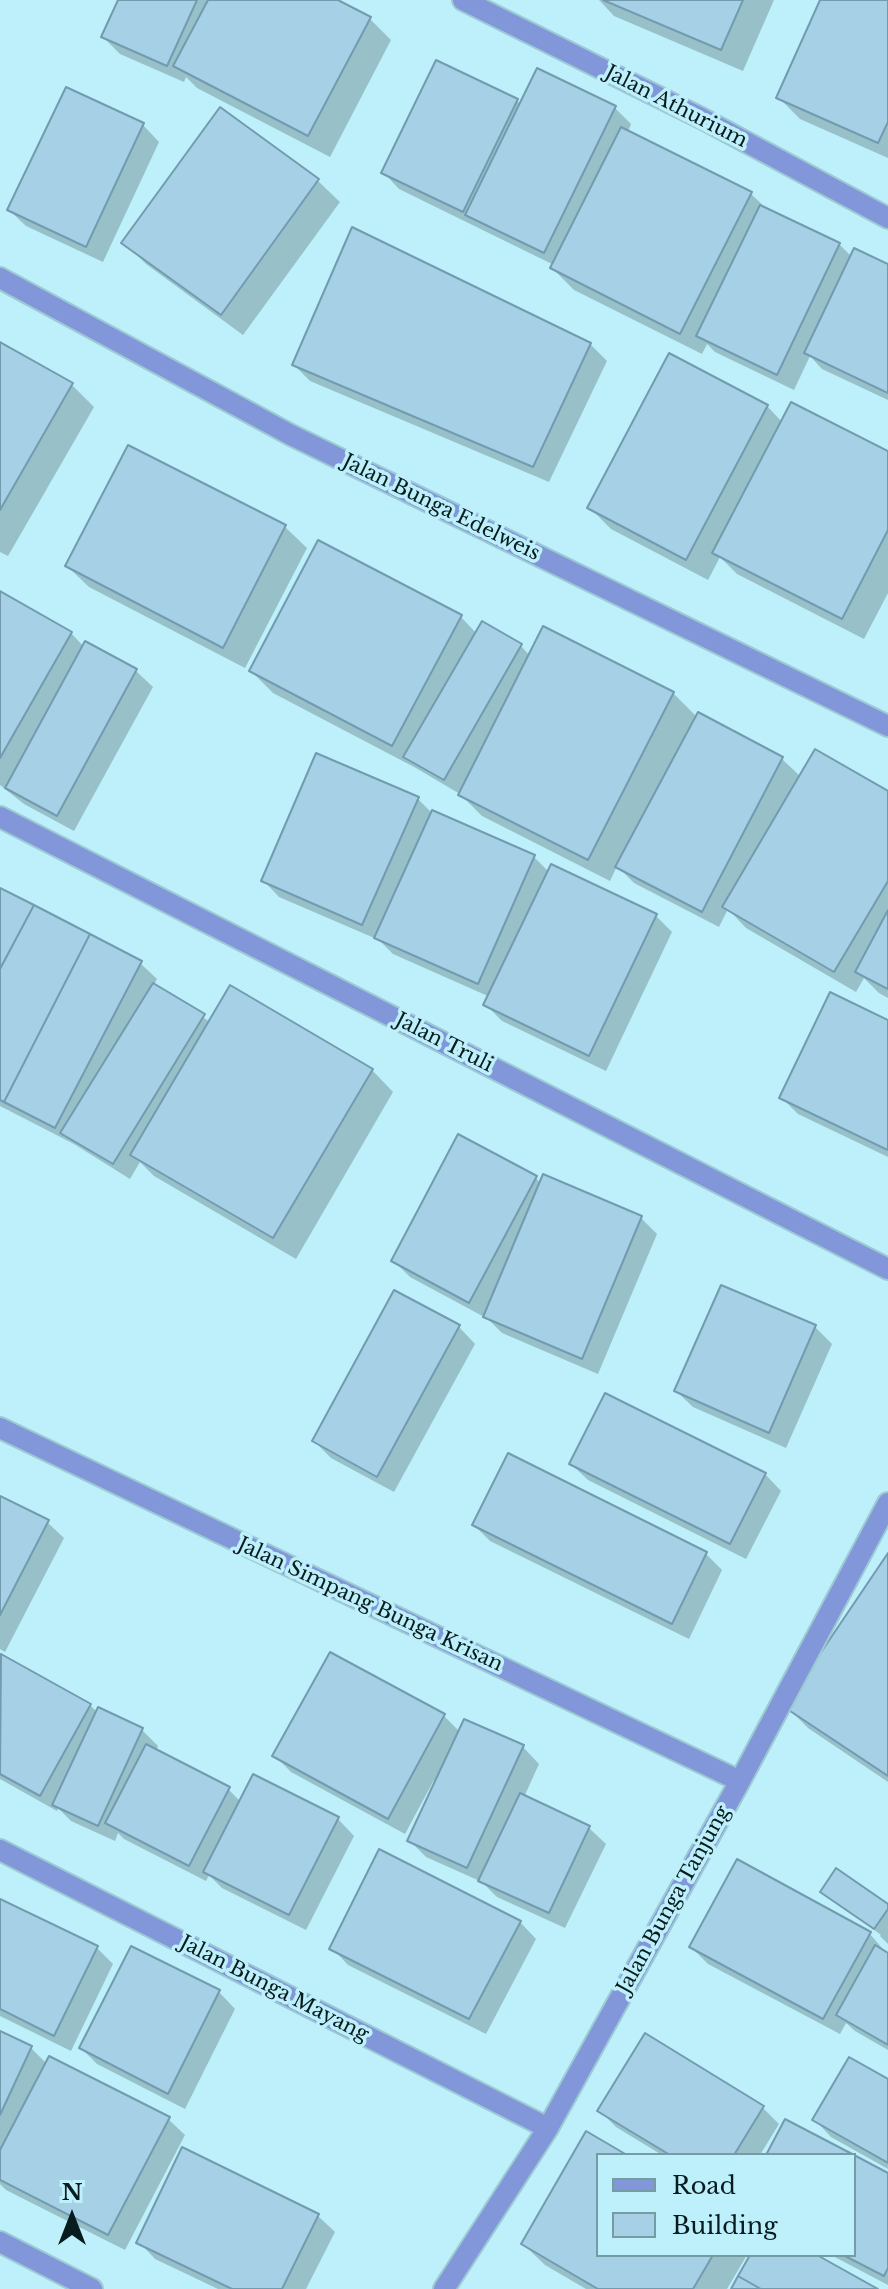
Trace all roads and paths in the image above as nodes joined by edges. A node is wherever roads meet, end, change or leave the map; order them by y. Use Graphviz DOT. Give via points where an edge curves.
graph roads {
  1 [pos="463,0"];
  2 [pos="888,218"];
  3 [pos="0,278"];
  4 [pos="888,726"];
  5 [pos="0,817"];
  6 [pos="888,1269"];
  7 [pos="0,1428"];
  8 [pos="888,1503"];
  9 [pos="740,1781"];
  10 [pos="0,1850"];
  11 [pos="548,2128"];
  12 [pos="0,2242"];
  13 [pos="448,2288"];
  14 [pos="92,2289"];
  1 -- 2 [label="street, Jalan Athurium"];
  3 -- 4 [label="street, Jalan Bunga Edelweis" via="291,435"];
  5 -- 6 [label="street, Jalan Truli"];
  7 -- 9 [label="street, Jalan Simpang Bunga Krisan"];
  8 -- 9 [label="street, Jalan Bunga Tanjung"];
  9 -- 11 [label="street, Jalan Bunga Tanjung"];
  10 -- 11 [label="street, Jalan Bunga Mayang"];
  11 -- 13 [label="street, Jalan Bunga Tanjung"];
  12 -- 14 [label="street"];
}
